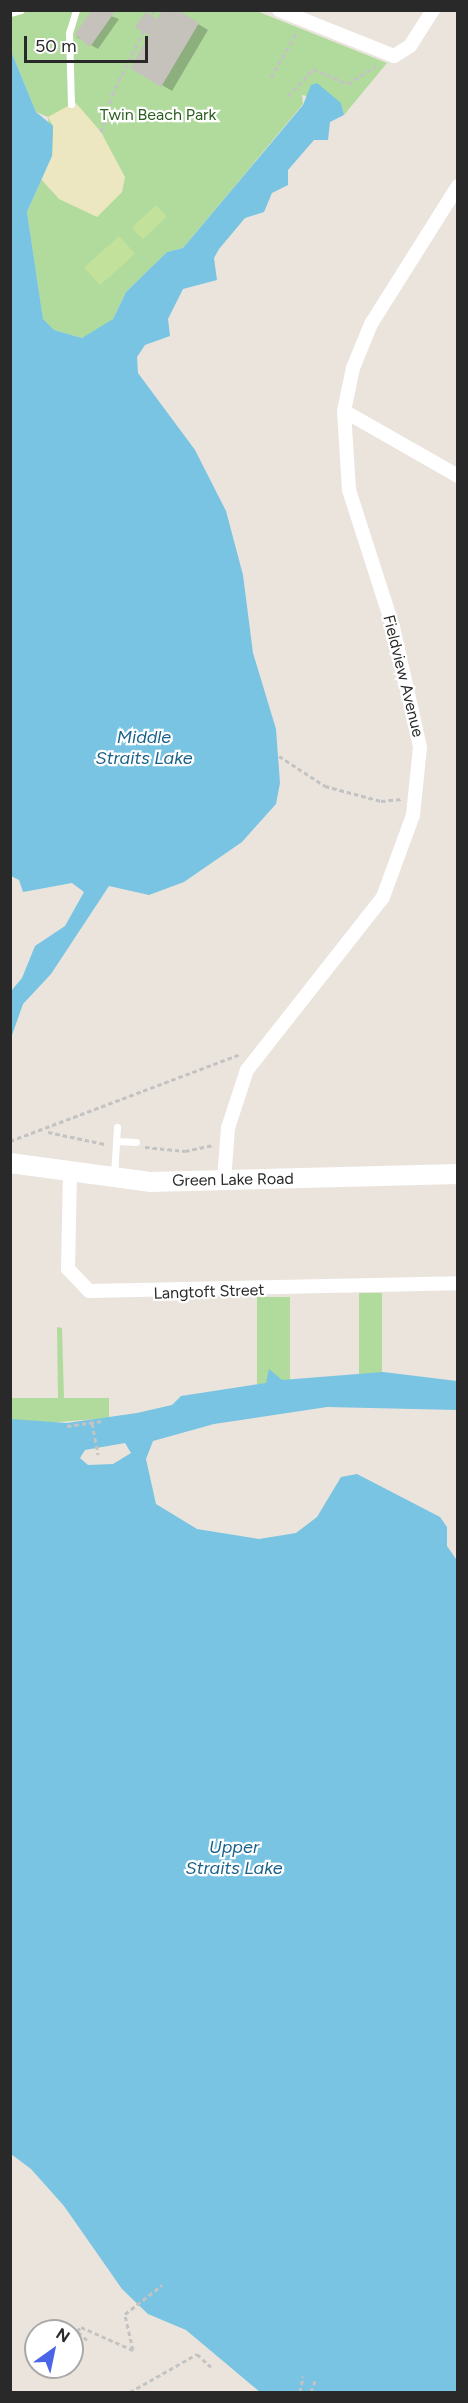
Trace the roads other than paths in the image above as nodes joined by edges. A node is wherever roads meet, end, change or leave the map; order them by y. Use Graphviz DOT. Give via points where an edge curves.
graph roads {
  1 [pos="21,10"];
  2 [pos="76,10"];
  3 [pos="279,10"];
  4 [pos="433,10"];
  5 [pos="10,14"];
  6 [pos="71,104"];
  7 [pos="458,186"];
  8 [pos="344,411"];
  9 [pos="458,476"];
  10 [pos="117,1127"];
  11 [pos="117,1141"];
  12 [pos="136,1142"];
  13 [pos="10,1163"];
  14 [pos="70,1173"];
  15 [pos="458,1174"];
  16 [pos="114,1178"];
  17 [pos="224,1180"];
  18 [pos="458,1283"];
  1 -- 5 [label="lane"];
  2 -- 6 [label="lane" via="69,33"];
  3 -- 4 [label="street" via="385,56 402,54"];
  7 -- 8 [label="street, Fieldview Avenue" via="371,324 353,368"];
  8 -- 9 [label="street"];
  8 -- 17 [label="street, Fieldview Avenue" via="349,490 393,627 420,747 415,800 399,860 383,897 259,1052 236,1095"];
  10 -- 11 [label="lane"];
  11 -- 12 [label="lane"];
  11 -- 16 [label="lane"];
  13 -- 14 [label="street, Green Lake Road"];
  14 -- 16 [label="street, Green Lake Road"];
  14 -- 18 [label="street, Langtoft Street" via="68,1269 89,1291"];
  15 -- 17 [label="street, Green Lake Road"];
  16 -- 17 [label="street, Green Lake Road"];
}
